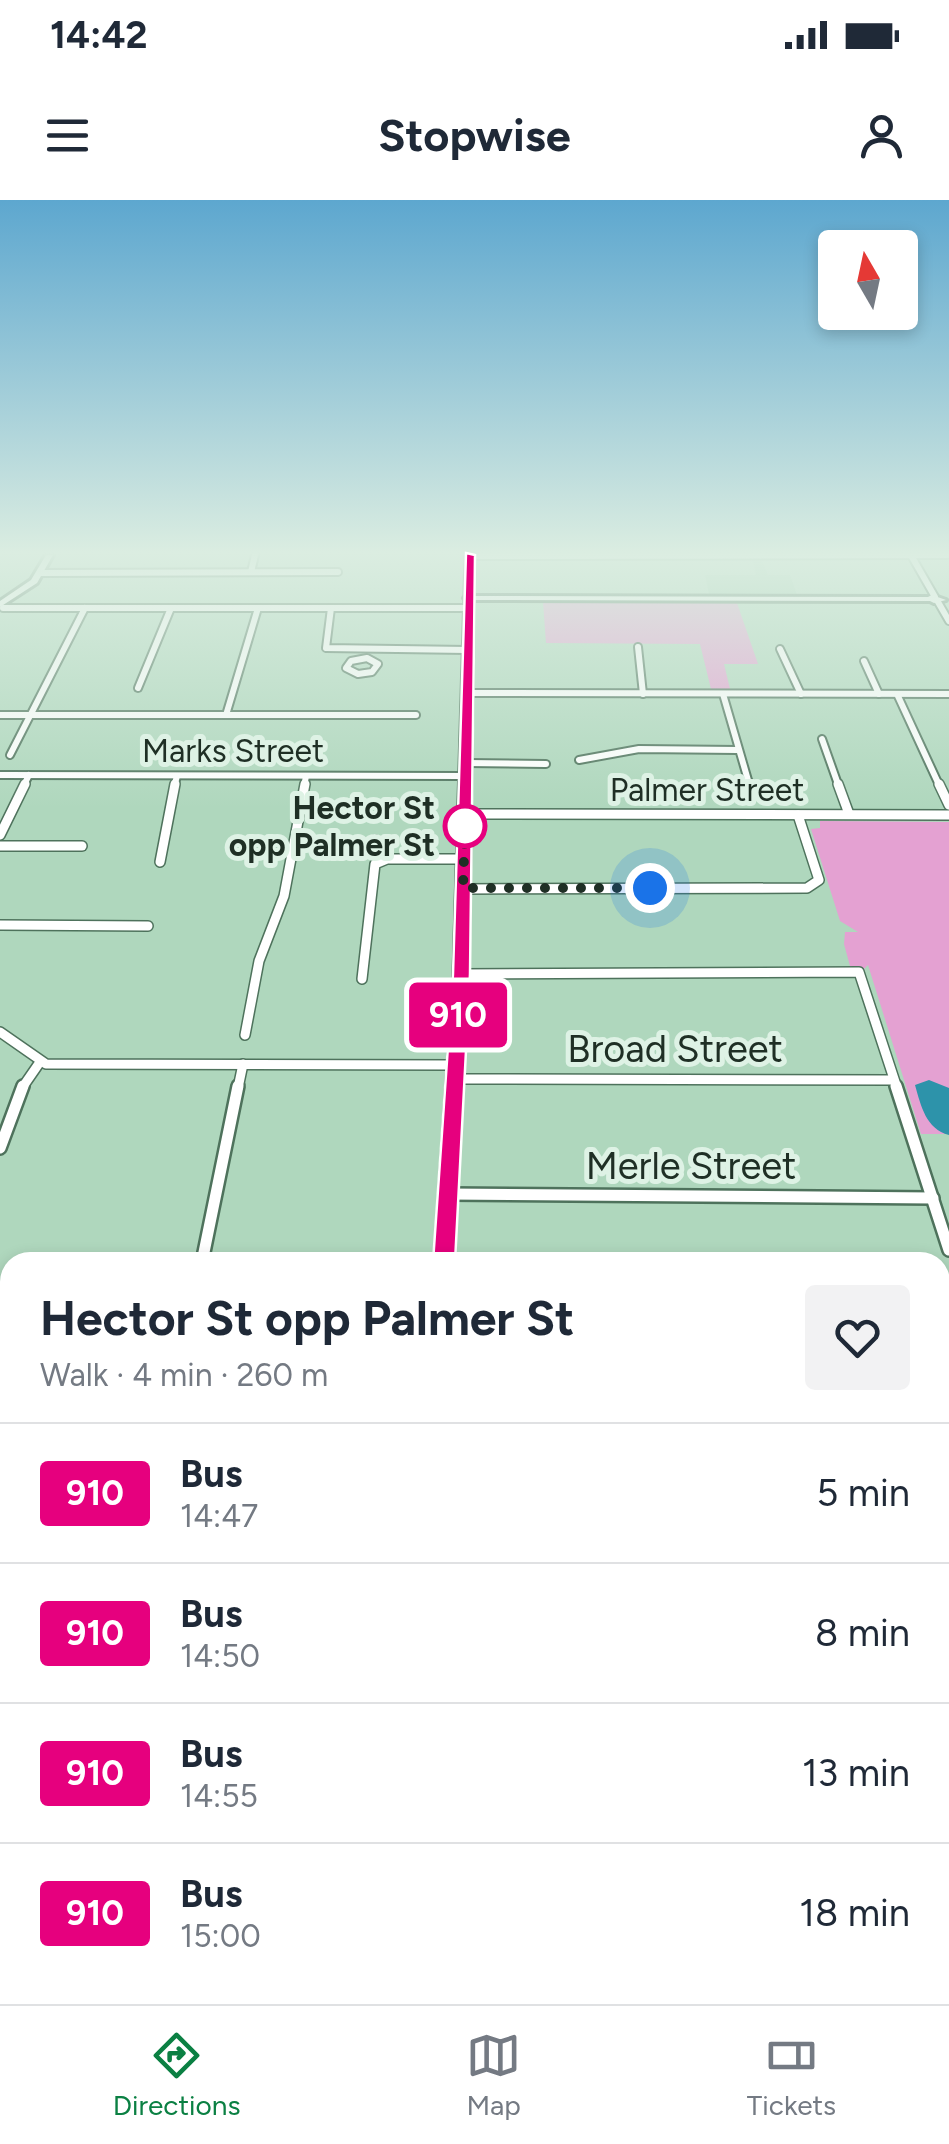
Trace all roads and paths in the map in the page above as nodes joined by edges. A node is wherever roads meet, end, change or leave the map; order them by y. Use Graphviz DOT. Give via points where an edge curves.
graph roads {
  1 [pos="69,639"];
  2 [pos="158,639"];
  3 [pos="249,639"];
  4 [pos="325,639"];
  5 [pos="468,639"];
  6 [pos="638,647"];
  7 [pos="368,649"];
  8 [pos="780,649"];
  9 [pos="468,650"];
  10 [pos="364,658"];
  11 [pos="864,661"];
  12 [pos="138,688"];
  13 [pos="467,693"];
  14 [pos="643,694"];
  15 [pos="724,694"];
  16 [pos="802,694"];
  17 [pos="879,694"];
  18 [pos="898,694"];
  19 [pos="949,694"];
  20 [pos="0,715"];
  21 [pos="30,715"];
  22 [pos="226,715"];
  23 [pos="416,715"];
  24 [pos="822,740"];
  25 [pos="738,750"];
  26 [pos="10,755"];
  27 [pos="579,760"];
  28 [pos="546,764"];
  29 [pos="466,770"];
  30 [pos="0,775"];
  31 [pos="29,776"];
  32 [pos="177,776"];
  33 [pos="306,776"];
  34 [pos="752,792"];
  35 [pos="949,805"];
  36 [pos="465,814"];
  37 [pos="849,814"];
  38 [pos="798,815"];
  39 [pos="949,815"];
  40 [pos="0,836"];
  41 [pos="376,840"];
  42 [pos="0,846"];
  43 [pos="82,846"];
  44 [pos="464,859"];
  45 [pos="380,861"];
  46 [pos="160,862"];
  47 [pos="463,888"];
  48 [pos="0,925"];
  49 [pos="148,926"];
  50 [pos="462,974"];
  51 [pos="362,978"];
  52 [pos="0,1032"];
  53 [pos="245,1035"];
  54 [pos="40,1062"];
  55 [pos="243,1064"];
  56 [pos="455,1072"];
  57 [pos="893,1080"];
  58 [pos="0,1146"];
  59 [pos="448,1194"];
  60 [pos="933,1198"];
  61 [pos="949,1250"];
  62 [pos="204,1252"];
  63 [pos="445,1252"];
  1 -- 21 [label="street"];
  2 -- 12 [label="street"];
  3 -- 22 [label="street"];
  4 -- 7 [label="street" via="324,646"];
  5 -- 9 [label="main road"];
  6 -- 14 [label="street"];
  7 -- 9 [label="street"];
  7 -- 10 [label="street"];
  8 -- 16 [label="street"];
  9 -- 13 [label="main road"];
  11 -- 17 [label="street"];
  13 -- 14 [label="street"];
  13 -- 29 [label="main road"];
  14 -- 15 [label="street"];
  15 -- 16 [label="street"];
  15 -- 25 [label="street"];
  16 -- 17 [label="street"];
  17 -- 18 [label="street"];
  18 -- 19 [label="street"];
  18 -- 35 [label="street"];
  20 -- 21 [label="street"];
  21 -- 22 [label="street"];
  21 -- 26 [label="street"];
  22 -- 23 [label="street"];
  24 -- 37 [label="street"];
  25 -- 27 [label="street" via="639,749"];
  25 -- 34 [label="street"];
  28 -- 29 [label="street, Marks Street"];
  29 -- 33 [label="street, Marks Street"];
  29 -- 36 [label="main road"];
  30 -- 31 [label="street, Marks Street"];
  31 -- 32 [label="street, Marks Street"];
  31 -- 40 [label="street"];
  32 -- 33 [label="street, Marks Street"];
  32 -- 46 [label="street"];
  33 -- 53 [label="street" via="284,896 259,961"];
  36 -- 38 [label="street, Palmer Street"];
  36 -- 44 [label="main road"];
  37 -- 38 [label="street, Palmer Street"];
  37 -- 39 [label="street, Palmer Street"];
  38 -- 47 [label="street" via="818,880 807,888"];
  41 -- 45 [label="street"];
  42 -- 43 [label="street"];
  44 -- 45 [label="street"];
  44 -- 47 [label="main road"];
  45 -- 51 [label="street" via="374,866"];
  47 -- 50 [label="main road"];
  48 -- 49 [label="street"];
  50 -- 56 [label="main road"];
  50 -- 57 [label="street" via="859,972"];
  52 -- 54 [label="street"];
  54 -- 55 [label="street, Broad Street"];
  54 -- 58 [label="street" via="25,1080"];
  55 -- 56 [label="street, Broad Street"];
  55 -- 62 [label="street"];
  56 -- 57 [label="street, Broad Street"];
  56 -- 59 [label="main road"];
  57 -- 60 [label="street"];
  59 -- 60 [label="street, Merle Street"];
  59 -- 63 [label="main road"];
  60 -- 61 [label="street"];
}
